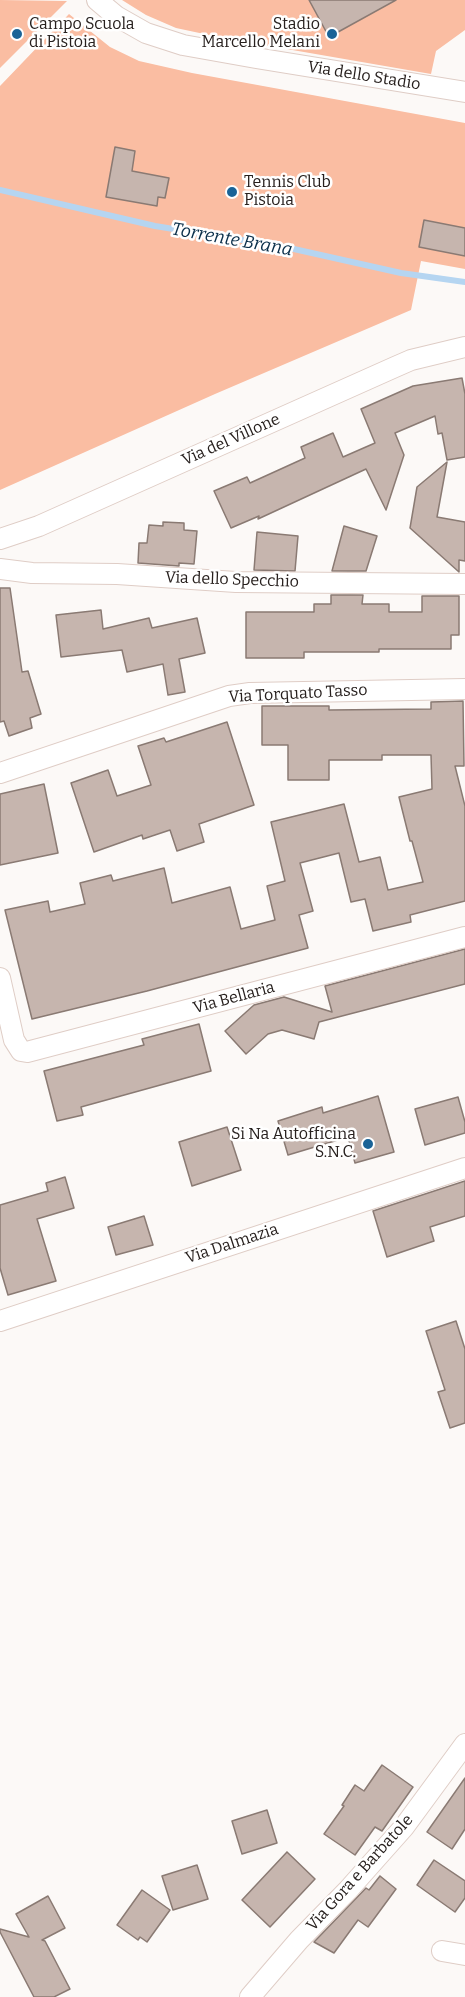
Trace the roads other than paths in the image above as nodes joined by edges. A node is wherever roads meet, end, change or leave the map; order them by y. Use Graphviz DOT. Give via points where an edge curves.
graph roads {
  1 [pos="97,0"];
  2 [pos="465,92"];
  3 [pos="465,347"];
  4 [pos="0,539"];
  5 [pos="0,569"];
  6 [pos="465,584"];
  7 [pos="465,689"];
  8 [pos="0,773"];
  9 [pos="465,937"];
  10 [pos="0,978"];
  11 [pos="465,1168"];
  12 [pos="0,1321"];
  13 [pos="465,1744"];
  14 [pos="442,1951"];
  15 [pos="465,1955"];
  16 [pos="250,1997"];
  1 -- 2 [label="street, Via dello Stadio" via="146,33 183,45"];
  3 -- 4 [label="street, Via del Villone" via="411,360 39,526"];
  5 -- 6 [label="street, Via dello Specchio" via="236,582"];
  7 -- 8 [label="street, Via Torquato Tasso" via="229,696"];
  9 -- 10 [label="street, Via Bellaria" via="33,1052 21,1051 17,1046"];
  11 -- 12 [label="street, Via Dalmazia"];
  13 -- 16 [label="street, Via Gora e Barbatole" via="404,1827"];
  14 -- 15 [label="street"];
}
